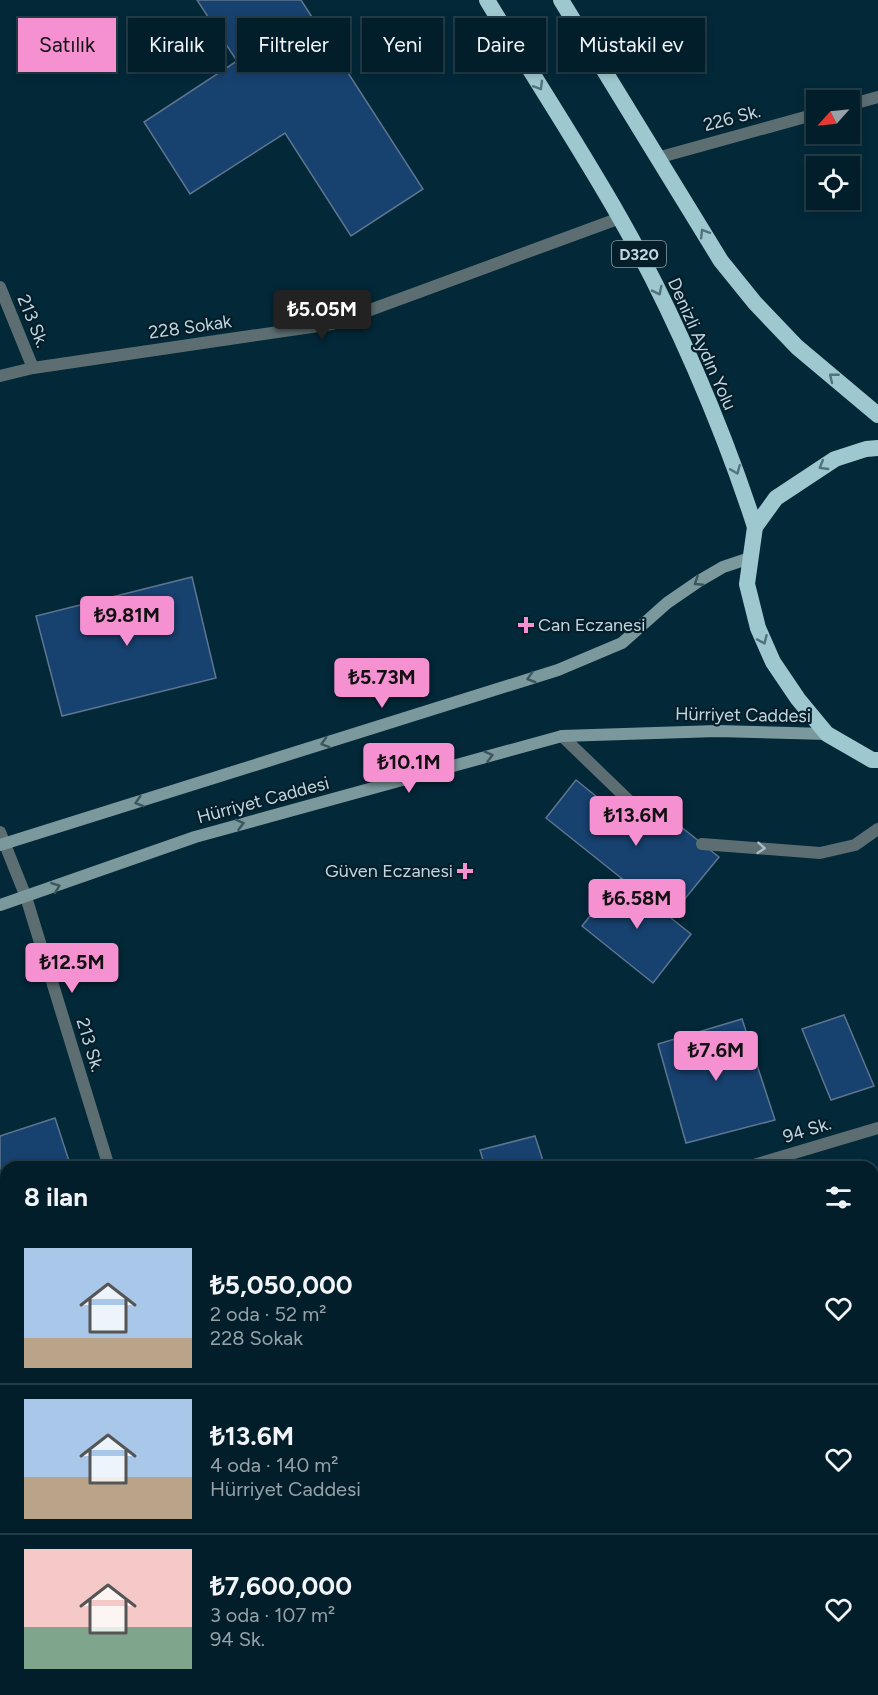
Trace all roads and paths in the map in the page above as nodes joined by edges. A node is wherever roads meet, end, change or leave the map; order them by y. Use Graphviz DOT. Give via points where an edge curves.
graph roads {
  1 [pos="487,0"];
  2 [pos="561,0"];
  3 [pos="878,97"];
  4 [pos="860,102"];
  5 [pos="806,117"];
  6 [pos="657,158"];
  7 [pos="620,218"];
  8 [pos="0,287"];
  9 [pos="33,368"];
  10 [pos="0,376"];
  11 [pos="878,415"];
  12 [pos="878,448"];
  13 [pos="755,527"];
  14 [pos="750,558"];
  15 [pos="827,734"];
  16 [pos="562,736"];
  17 [pos="876,761"];
  18 [pos="647,818"];
  19 [pos="878,829"];
  20 [pos="1,840"];
  21 [pos="702,844"];
  22 [pos="26,897"];
  23 [pos="0,905"];
  24 [pos="878,1128"];
  25 [pos="107,1161"];
  26 [pos="767,1161"];
  1 -- 7 [label="highway, Denizli Aydın Yolu / D320, one-way"];
  2 -- 6 [label="highway"];
  3 -- 4 [label="street"];
  5 -- 6 [label="street, 226 Sk."];
  11 -- 6 [label="highway, one-way" via="797,348 755,303 722,261"];
  7 -- 9 [label="street, 228 Sokak" via="332,324"];
  7 -- 13 [label="highway, Denizli Aydın Yolu / D320, one-way" via="658,290 707,402"];
  8 -- 9 [label="street, 213 Sk."];
  9 -- 10 [label="street, 228 Sokak"];
  12 -- 13 [label="highway, one-way" via="835,459 802,478 776,498"];
  13 -- 14 [label="highway"];
  14 -- 15 [label="highway, one-way" via="747,584 758,628 773,662"];
  14 -- 20 [label="main road, Hürriyet Caddesi, one-way" via="699,581 622,643 558,670"];
  15 -- 16 [label="main road, Hürriyet Caddesi" via="717,731"];
  15 -- 17 [label="highway"];
  16 -- 18 [label="street"];
  22 -- 16 [label="main road, Hürriyet Caddesi, one-way" via="195,837"];
  21 -- 19 [label="street, one-way" via="820,853 855,845"];
  20 -- 22 [label="street, 213 Sk."];
  22 -- 23 [label="main road, Hürriyet Caddesi"];
  22 -- 25 [label="street, 213 Sk."];
  24 -- 26 [label="street, 94 Sk."];
}
